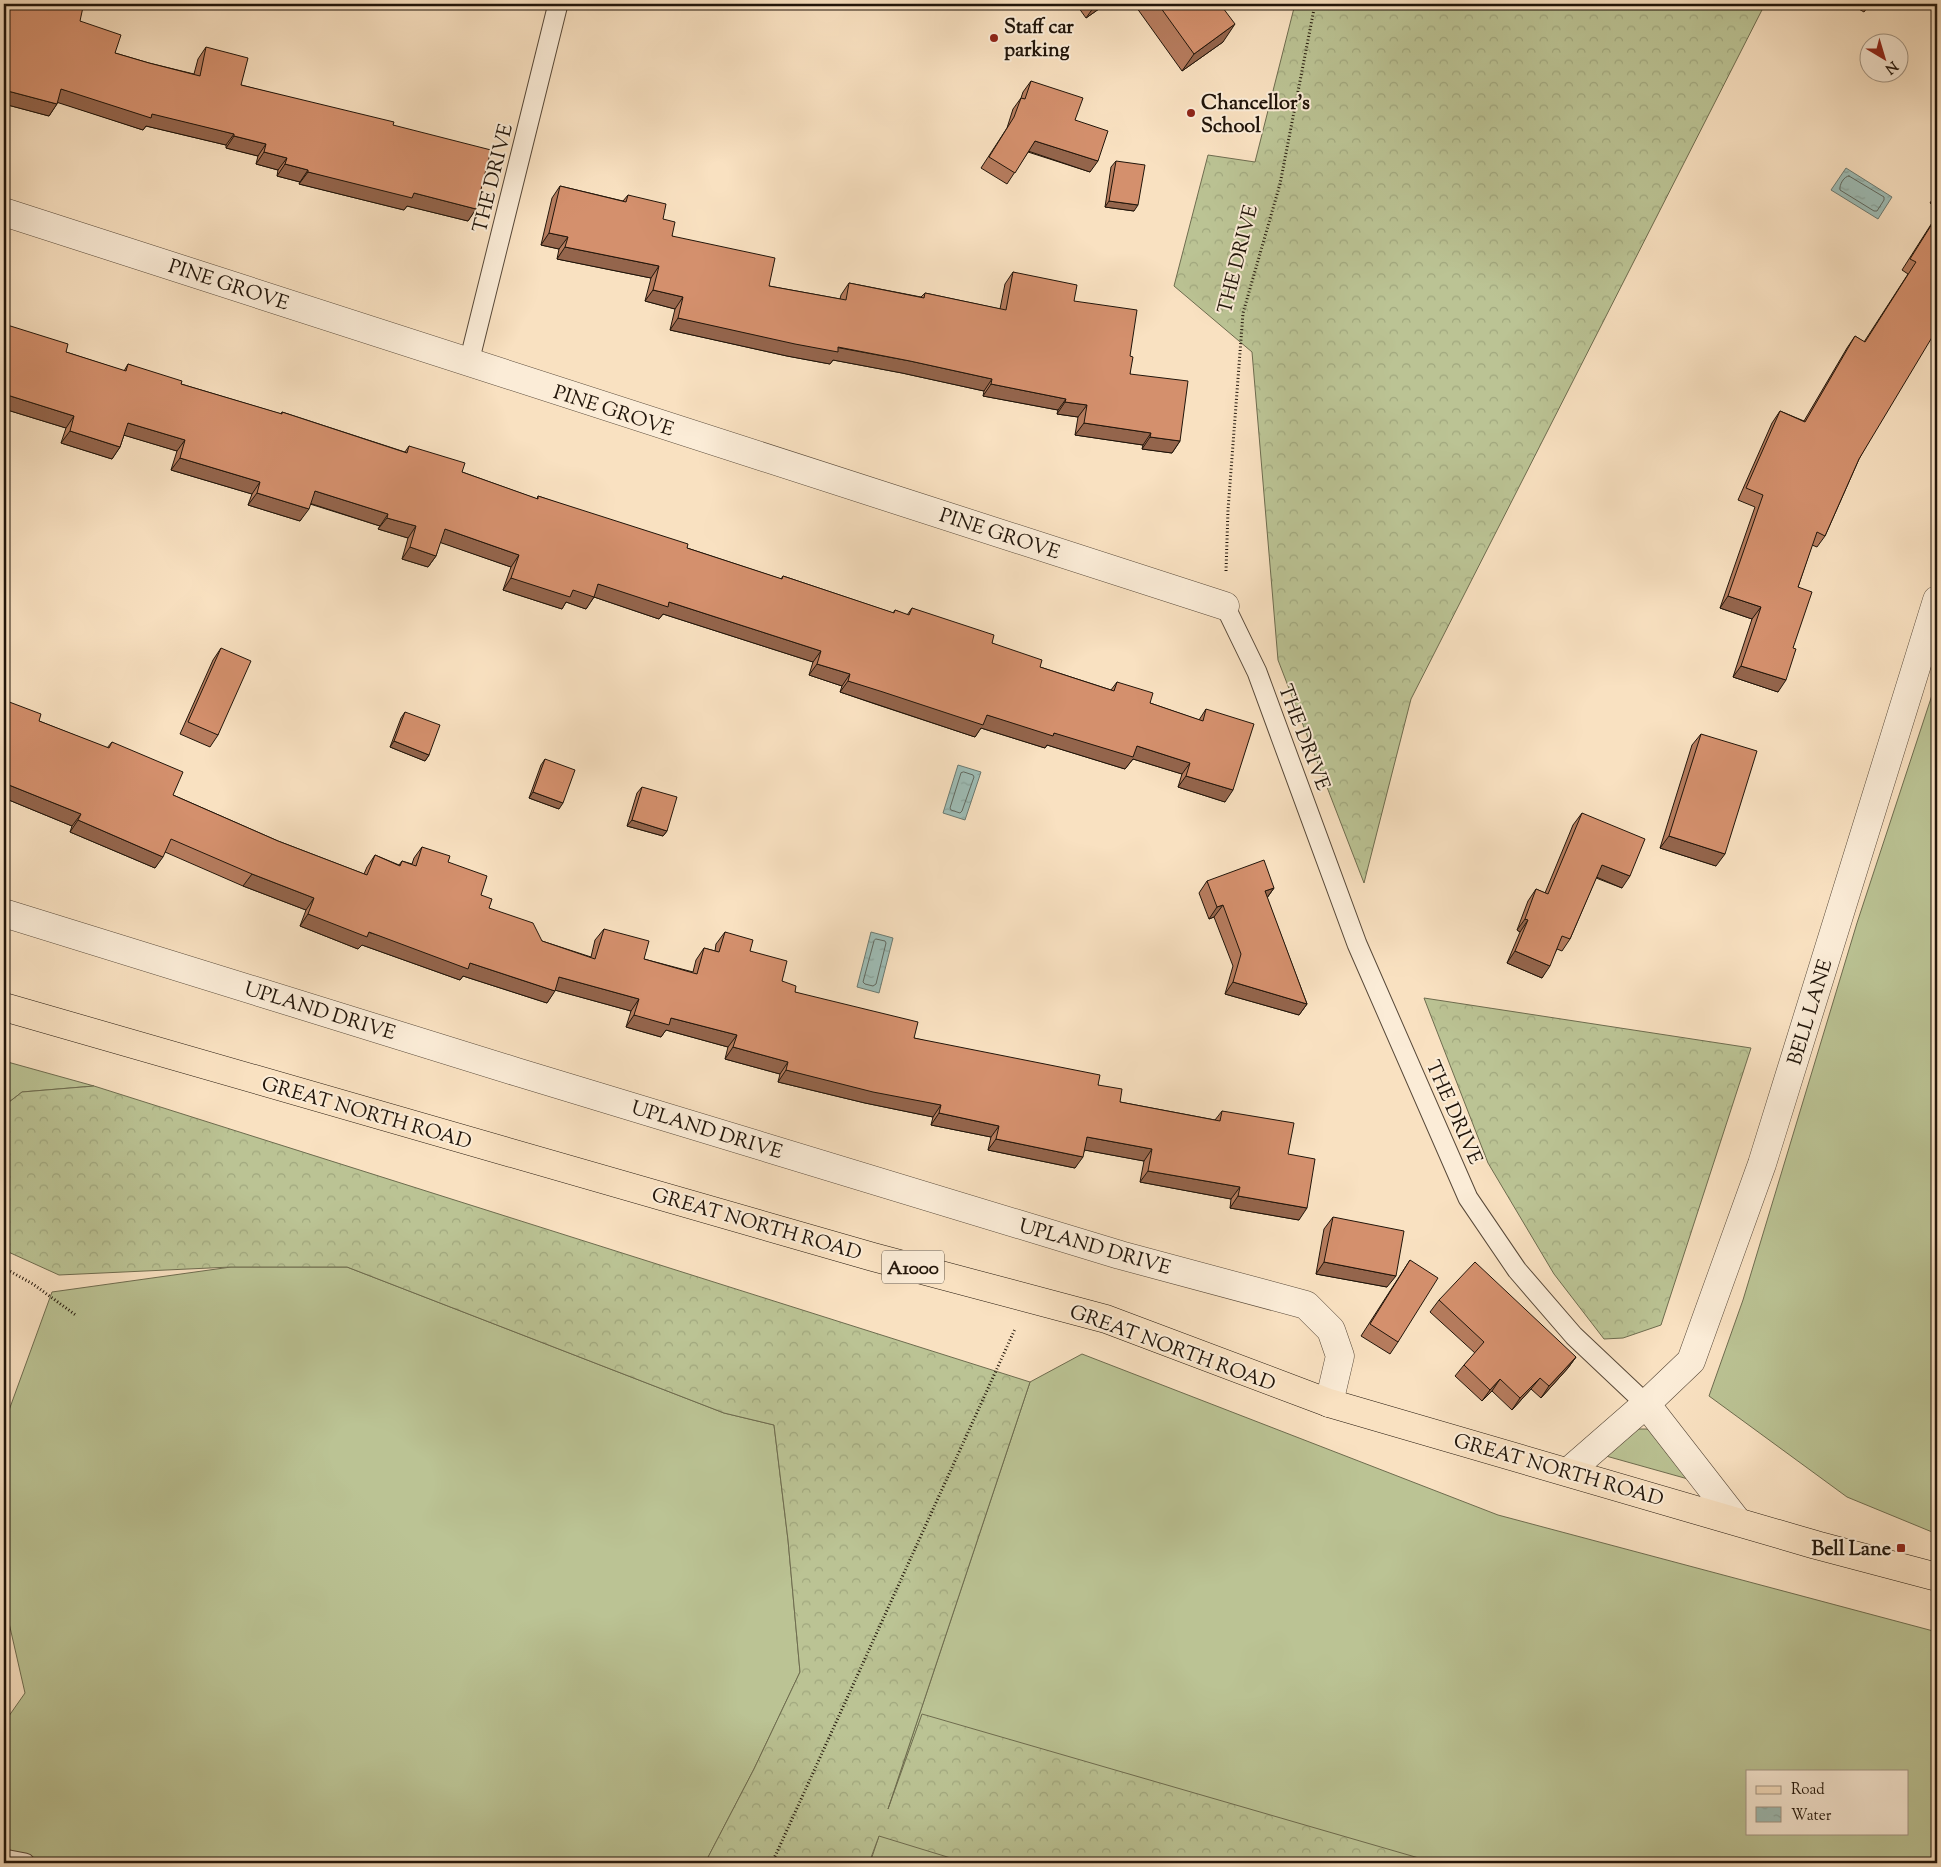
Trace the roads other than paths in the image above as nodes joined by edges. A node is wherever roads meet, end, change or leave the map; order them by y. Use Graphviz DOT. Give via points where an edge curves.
graph roads {
  1 [pos="558,4"];
  2 [pos="4,212"];
  3 [pos="470,362"];
  4 [pos="1937,600"];
  5 [pos="1225,606"];
  6 [pos="4,913"];
  7 [pos="4,1007"];
  8 [pos="1328,1403"];
  9 [pos="1646,1404"];
  10 [pos="1568,1472"];
  11 [pos="1737,1521"];
  12 [pos="1937,1577"];
  13 [pos="4,1859"];
  14 [pos="25,1863"];
  1 -- 3 [label="lane, THE DRIVE"];
  2 -- 3 [label="street, PINE GROVE"];
  3 -- 5 [label="street, PINE GROVE"];
  4 -- 9 [label="street, BELL LANE" via="1762,1164 1691,1361"];
  5 -- 9 [label="lane, THE DRIVE" via="1257,672 1357,944 1468,1198 1516,1270 1574,1336"];
  6 -- 8 [label="street, UPLAND DRIVE" via="1120,1255 1306,1305 1331,1330 1340,1356"];
  7 -- 8 [label="main road, GREAT NORTH ROAD / A1000" via="873,1257 1106,1319"];
  8 -- 10 [label="main road, GREAT NORTH ROAD / A1000"];
  9 -- 10 [label="street, BELL LANE"];
  9 -- 11 [label="street"];
  10 -- 11 [label="main road, GREAT NORTH ROAD / A1000"];
  11 -- 12 [label="main road, GREAT NORTH ROAD / A1000"];
  13 -- 14 [label="lane"];
}
